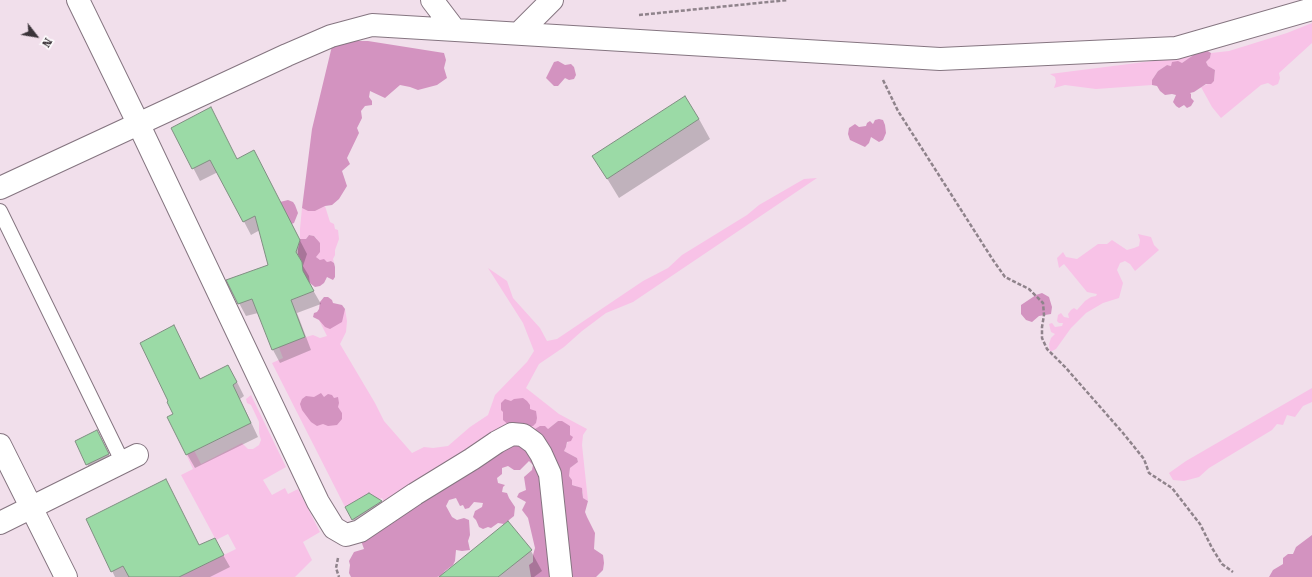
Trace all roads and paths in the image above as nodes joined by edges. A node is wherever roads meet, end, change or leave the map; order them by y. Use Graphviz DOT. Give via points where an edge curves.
graph roads {
  1 [pos="78,0"];
  2 [pos="432,0"];
  3 [pos="552,0"];
  4 [pos="788,0"];
  5 [pos="770,1"];
  6 [pos="1312,9"];
  7 [pos="636,16"];
  8 [pos="454,29"];
  9 [pos="519,33"];
  10 [pos="872,54"];
  11 [pos="138,123"];
  12 [pos="0,188"];
  13 [pos="0,211"];
  14 [pos="0,445"];
  15 [pos="130,459"];
  16 [pos="32,507"];
  17 [pos="0,523"];
  18 [pos="1233,572"];
  19 [pos="66,577"];
  20 [pos="561,577"];
  1 -- 11 [label="street"];
  2 -- 8 [label="street"];
  3 -- 9 [label="street"];
  4 -- 5 [label="path"];
  5 -- 7 [label="path"];
  6 -- 10 [label="street" via="1176,48 940,58"];
  8 -- 9 [label="street"];
  8 -- 11 [label="street" via="372,25 331,36"];
  9 -- 10 [label="street"];
  10 -- 18 [label="path" via="898,111 993,260 1005,277 1029,289 1043,303 1042,338 1047,349 1123,433 1144,459 1149,473 1172,488 1200,524 1222,564"];
  11 -- 12 [label="street"];
  11 -- 20 [label="street" via="318,502 334,528 346,535 360,531 497,442 512,434 523,435 534,443 550,474"];
  13 -- 15 [label="lane"];
  14 -- 16 [label="street"];
  15 -- 16 [label="street"];
  16 -- 17 [label="street"];
  16 -- 19 [label="street"];
}
